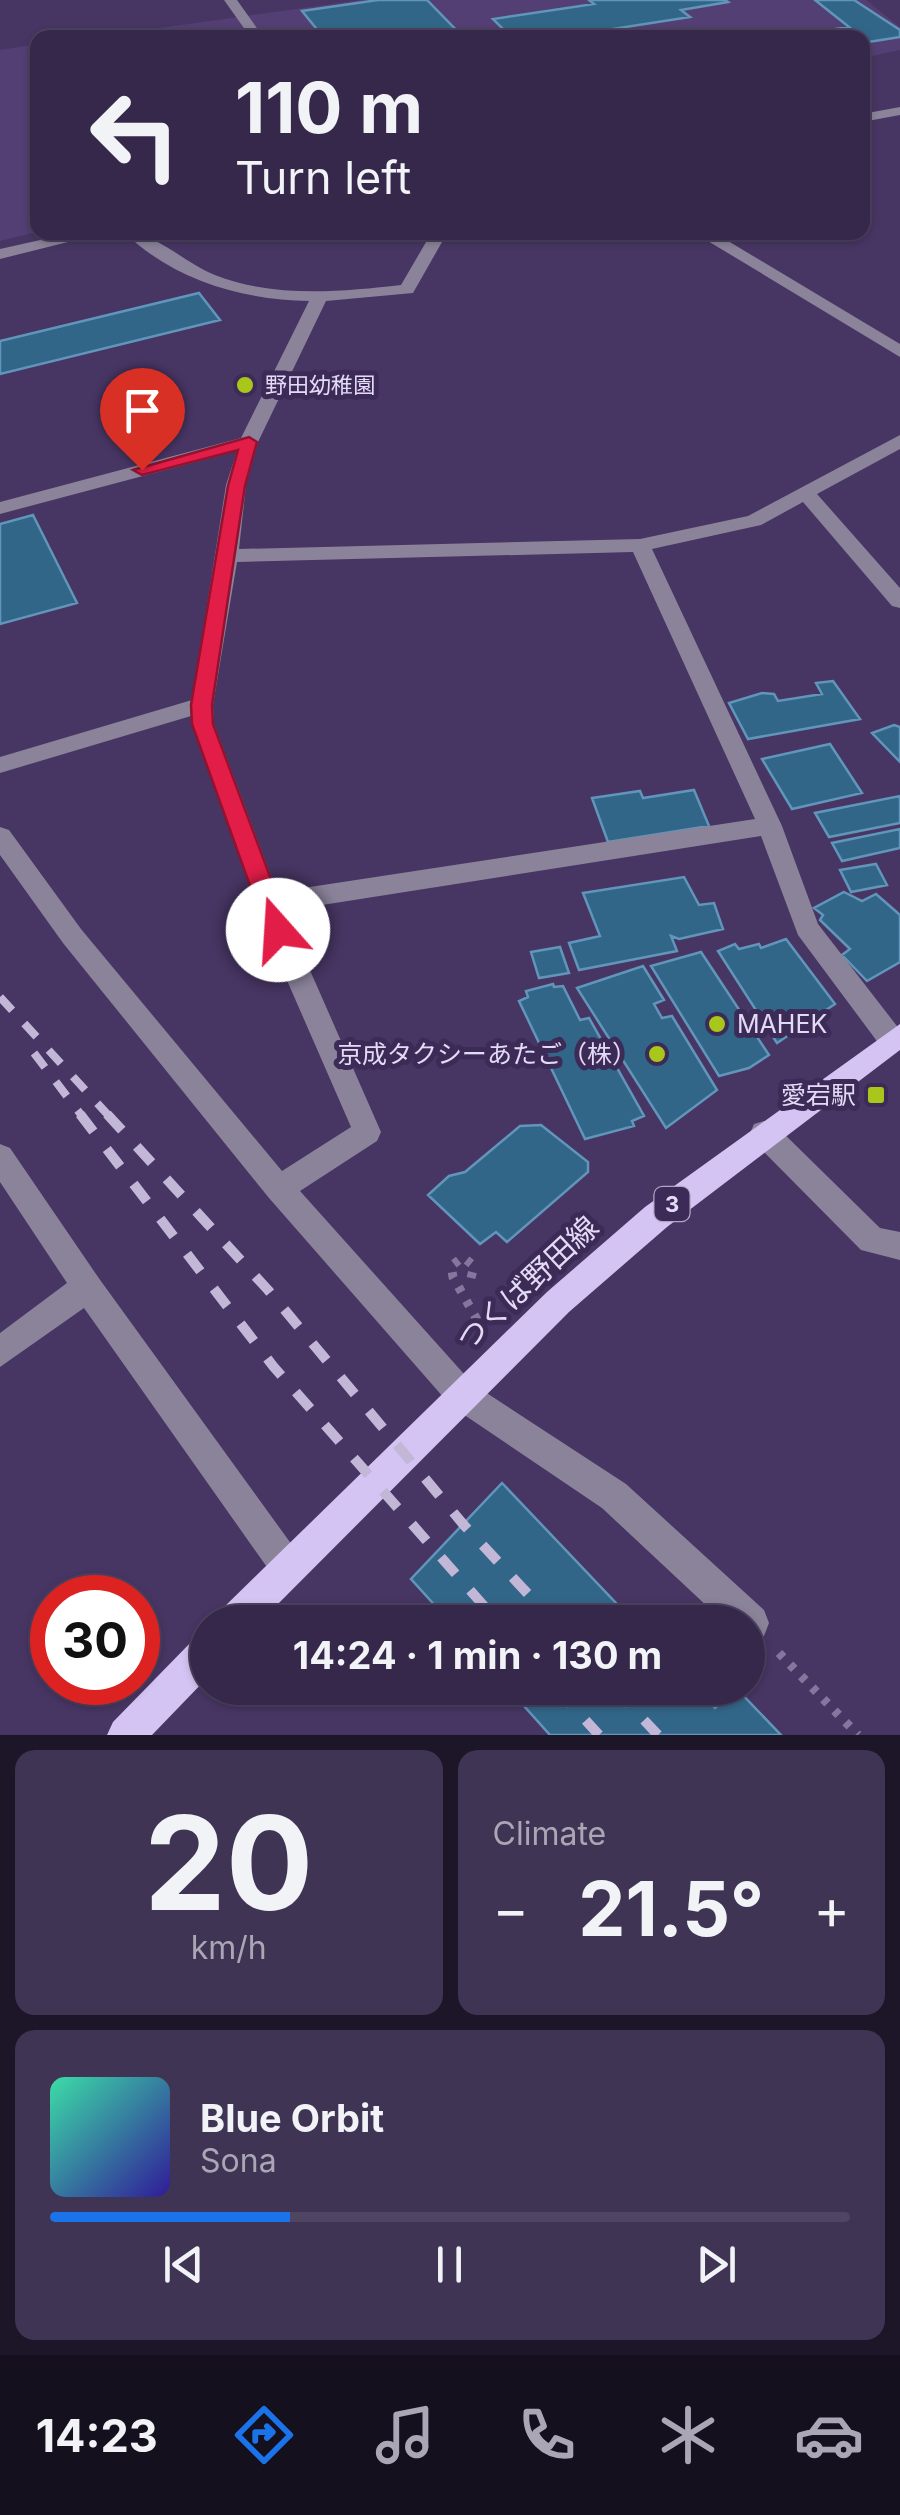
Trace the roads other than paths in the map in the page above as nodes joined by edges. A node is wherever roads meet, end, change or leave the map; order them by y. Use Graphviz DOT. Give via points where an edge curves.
graph roads {
  1 [pos="230,0"];
  2 [pos="252,30"];
  3 [pos="900,111"];
  4 [pos="870,117"];
  5 [pos="64,240"];
  6 [pos="144,240"];
  7 [pos="435,240"];
  8 [pos="714,240"];
  9 [pos="0,254"];
  10 [pos="318,299"];
  11 [pos="900,352"];
  12 [pos="900,441"];
  13 [pos="249,442"];
  14 [pos="806,494"];
  15 [pos="0,508"];
  16 [pos="640,545"];
  17 [pos="228,556"];
  18 [pos="900,602"];
  19 [pos="202,705"];
  20 [pos="0,765"];
  21 [pos="770,826"];
  22 [pos="0,836"];
  23 [pos="269,903"];
  24 [pos="896,1038"];
  25 [pos="764,1133"];
  26 [pos="0,1157"];
  27 [pos="279,1189"];
  28 [pos="900,1246"];
  29 [pos="87,1287"];
  30 [pos="0,1352"];
  31 [pos="462,1395"];
  32 [pos="288,1568"];
  33 [pos="252,1605"];
  34 [pos="732,1605"];
  35 [pos="190,1669"];
  36 [pos="126,1735"];
  1 -- 2 [label="street"];
  3 -- 4 [label="street"];
  5 -- 9 [label="street"];
  6 -- 10 [label="street" via="223,283"];
  7 -- 10 [label="street" via="408,289"];
  8 -- 11 [label="street"];
  10 -- 13 [label="street"];
  12 -- 14 [label="street"];
  13 -- 15 [label="street"];
  13 -- 17 [label="street"];
  14 -- 16 [label="street" via="754,521"];
  14 -- 18 [label="street"];
  16 -- 17 [label="street"];
  16 -- 21 [label="street"];
  17 -- 19 [label="street"];
  19 -- 20 [label="street"];
  19 -- 23 [label="street" via="203,724"];
  21 -- 23 [label="street"];
  21 -- 24 [label="street" via="808,928"];
  22 -- 27 [label="street" via="72,936"];
  23 -- 27 [label="street" via="367,1132"];
  24 -- 25 [label="main road, つくば野田線 / 3"];
  25 -- 28 [label="street" via="872,1240"];
  25 -- 31 [label="main road, つくば野田線 / 3" via="656,1216"];
  26 -- 29 [label="street"];
  27 -- 31 [label="street"];
  29 -- 30 [label="street"];
  29 -- 32 [label="street"];
  31 -- 32 [label="main road, つくば野田線 / 3"];
  31 -- 34 [label="street" via="614,1496"];
  32 -- 33 [label="main road, つくば野田線 / 3"];
  35 -- 36 [label="main road"];
}
